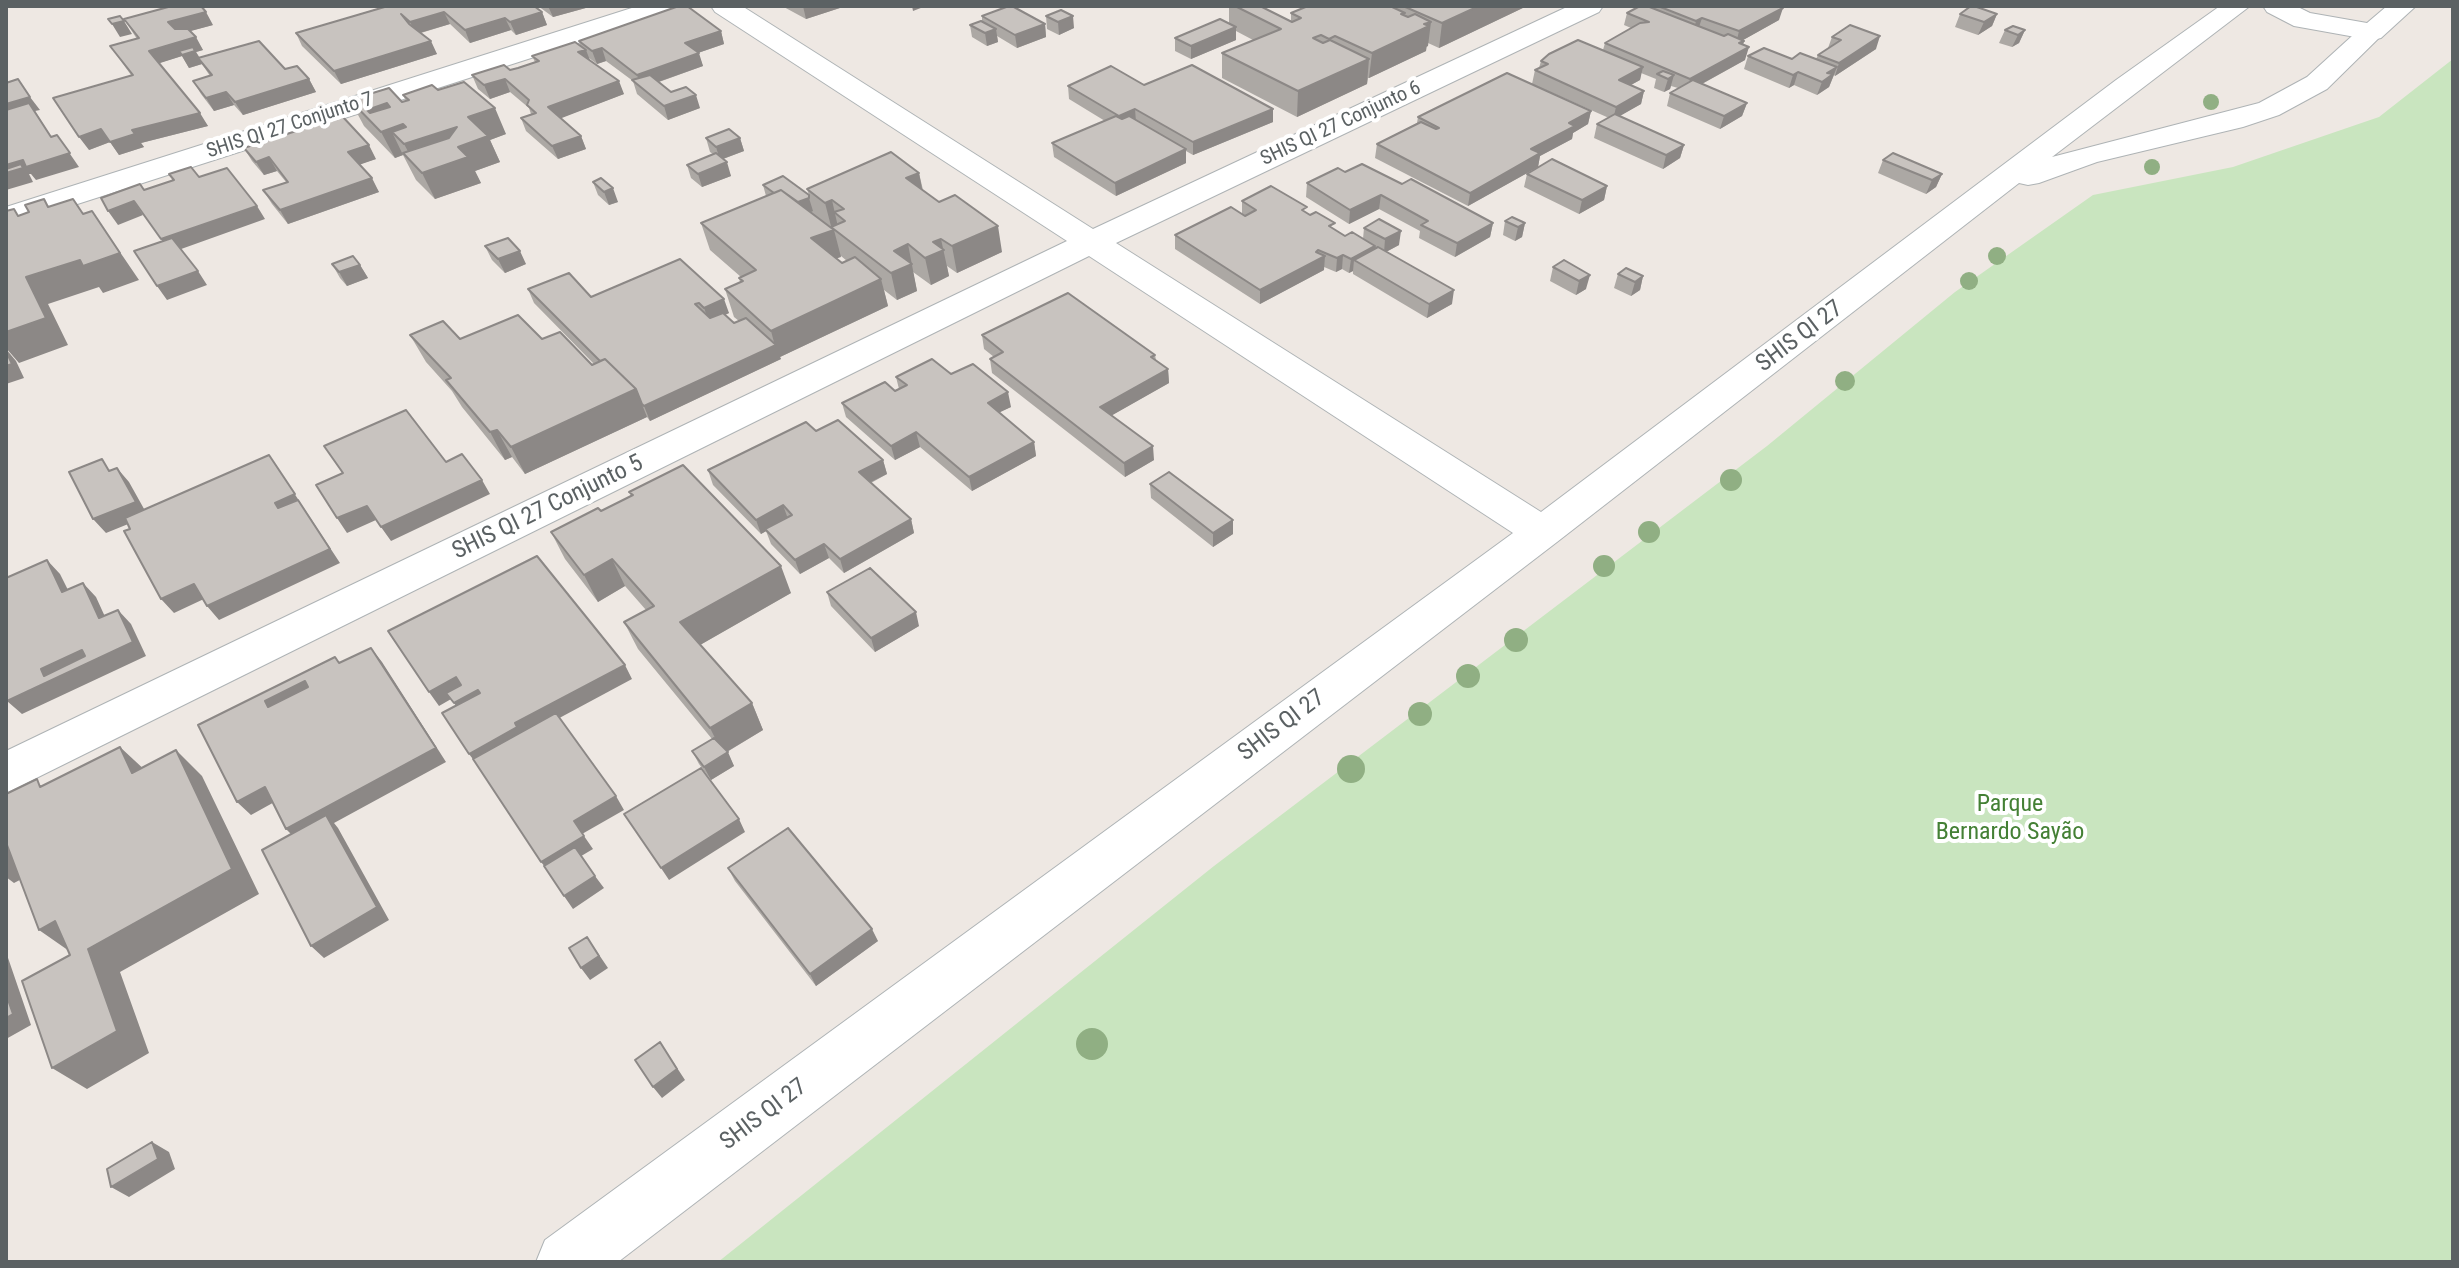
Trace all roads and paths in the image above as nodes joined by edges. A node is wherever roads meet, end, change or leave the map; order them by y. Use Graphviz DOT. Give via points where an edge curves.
graph roads {
  1 [pos="665,6"];
  2 [pos="724,6"];
  3 [pos="1590,6"];
  4 [pos="2237,6"];
  5 [pos="2276,6"];
  6 [pos="2403,6"];
  7 [pos="2372,32"];
  8 [pos="1995,188"];
  9 [pos="6,217"];
  10 [pos="1091,242"];
  11 [pos="1542,532"];
  12 [pos="6,773"];
  13 [pos="567,1262"];
  1 -- 9 [label="street, SHIS QI 27 Conjunto 7"];
  2 -- 10 [label="street"];
  3 -- 10 [label="street, SHIS QI 27 Conjunto 6"];
  4 -- 8 [label="street, SHIS QI 27"];
  5 -- 7 [label="street" via="2303,20"];
  6 -- 7 [label="street, SHIS QI 27"];
  7 -- 8 [label="street, SHIS QI 27" via="2317,83 2269,109 2087,155"];
  8 -- 11 [label="street, SHIS QI 27"];
  10 -- 11 [label="street"];
  10 -- 12 [label="street, SHIS QI 27 Conjunto 5"];
  11 -- 13 [label="street, SHIS QI 27"];
}
